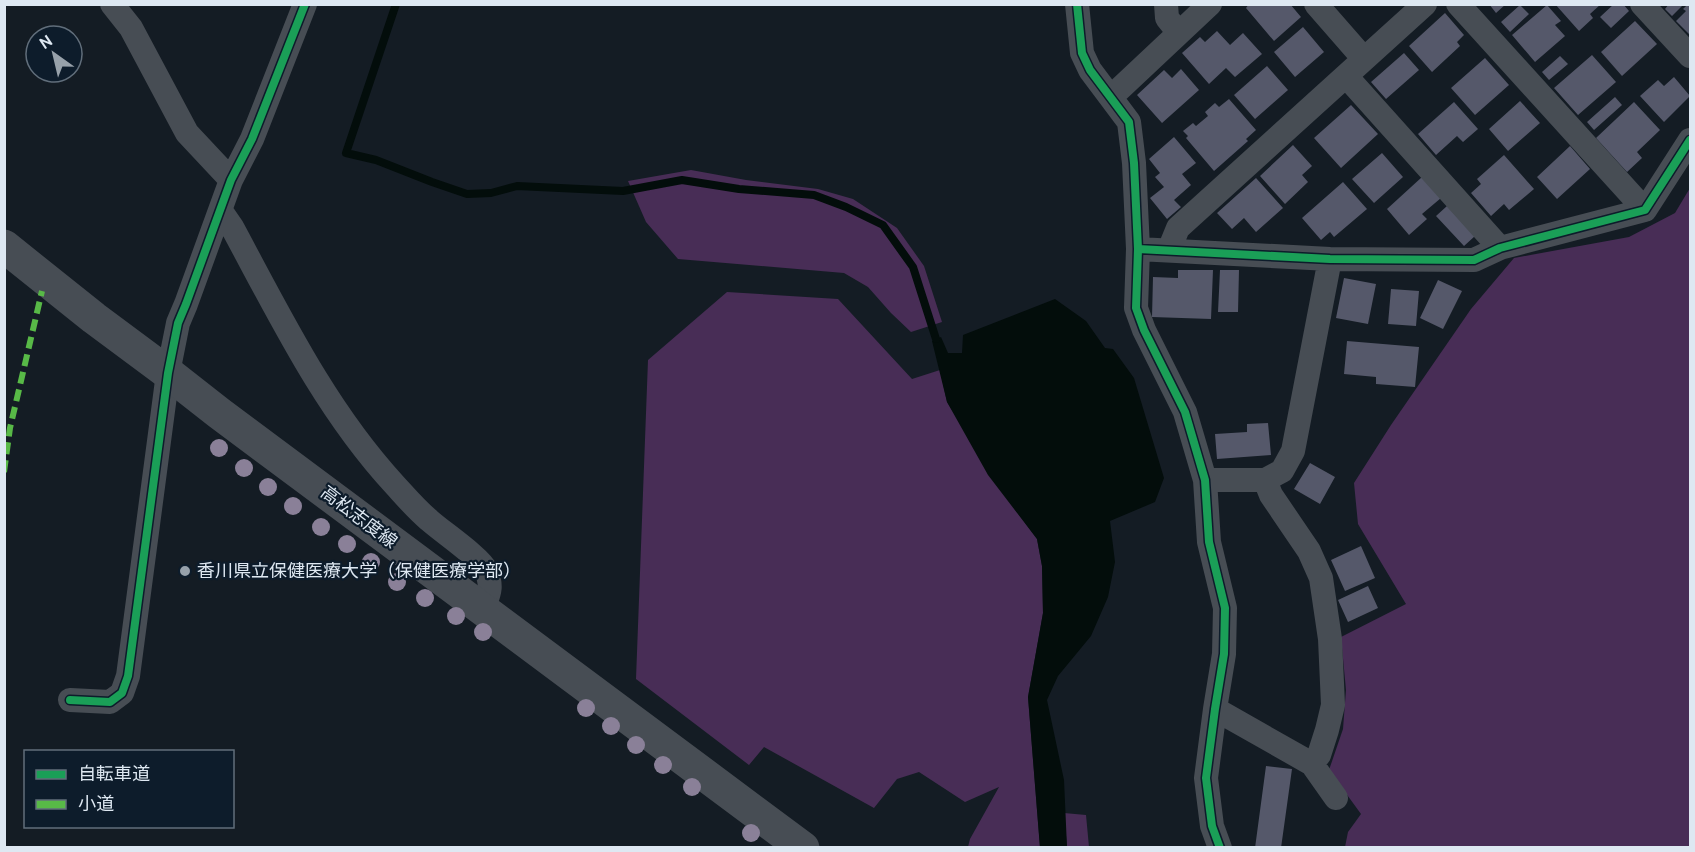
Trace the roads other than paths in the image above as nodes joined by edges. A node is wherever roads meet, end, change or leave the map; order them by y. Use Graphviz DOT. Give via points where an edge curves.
graph roads {
  1 [pos="112,4"];
  2 [pos="305,4"];
  3 [pos="1077,4"];
  4 [pos="1166,4"];
  5 [pos="1210,4"];
  6 [pos="1316,4"];
  7 [pos="1425,4"];
  8 [pos="1458,4"];
  9 [pos="1642,4"];
  10 [pos="1179,33"];
  11 [pos="1690,56"];
  12 [pos="1364,58"];
  13 [pos="1346,76"];
  14 [pos="1111,97"];
  15 [pos="1690,140"];
  16 [pos="231,180"];
  17 [pos="1645,210"];
  18 [pos="221,211"];
  19 [pos="4,246"];
  20 [pos="1500,248"];
  21 [pos="1138,249"];
  22 [pos="1169,250"];
  23 [pos="1330,259"];
  24 [pos="168,373"];
  25 [pos="1205,480"];
  26 [pos="1265,480"];
  27 [pos="483,609"];
  28 [pos="70,700"];
  29 [pos="1215,709"];
  30 [pos="1312,764"];
  31 [pos="1336,798"];
  32 [pos="803,848"];
  33 [pos="1220,848"];
  1 -- 16 [label="street" via="131,28 187,133"];
  2 -- 16 [label="street" via="252,139"];
  3 -- 14 [label="street" via="1082,53"];
  4 -- 10 [label="street" via="1167,18"];
  5 -- 10 [label="street"];
  6 -- 12 [label="street"];
  7 -- 12 [label="street"];
  8 -- 17 [label="street"];
  9 -- 11 [label="street"];
  10 -- 14 [label="street"];
  12 -- 13 [label="street"];
  13 -- 20 [label="street"];
  13 -- 22 [label="street" via="1178,228"];
  14 -- 21 [label="street" via="1129,122"];
  15 -- 17 [label="street"];
  16 -- 18 [label="street"];
  17 -- 20 [label="street"];
  18 -- 24 [label="street" via="178,322"];
  18 -- 27 [label="street" via="304,360 355,438 428,519 486,568 490,588"];
  19 -- 24 [label="main road, 高松志度線"];
  20 -- 23 [label="street" via="1474,260"];
  21 -- 22 [label="street"];
  21 -- 25 [label="street" via="1136,308 1185,412"];
  22 -- 23 [label="street"];
  23 -- 26 [label="street" via="1293,451 1282,471"];
  24 -- 27 [label="main road, 高松志度線"];
  24 -- 28 [label="street" via="128,676 122,693 110,702"];
  25 -- 26 [label="street"];
  25 -- 29 [label="street" via="1209,542 1225,608 1224,654"];
  26 -- 30 [label="street" via="1321,578 1330,639 1333,705 1319,755"];
  27 -- 32 [label="main road, 高松志度線"];
  29 -- 30 [label="street"];
  29 -- 33 [label="street" via="1206,778 1212,826"];
  30 -- 31 [label="street"];
}
